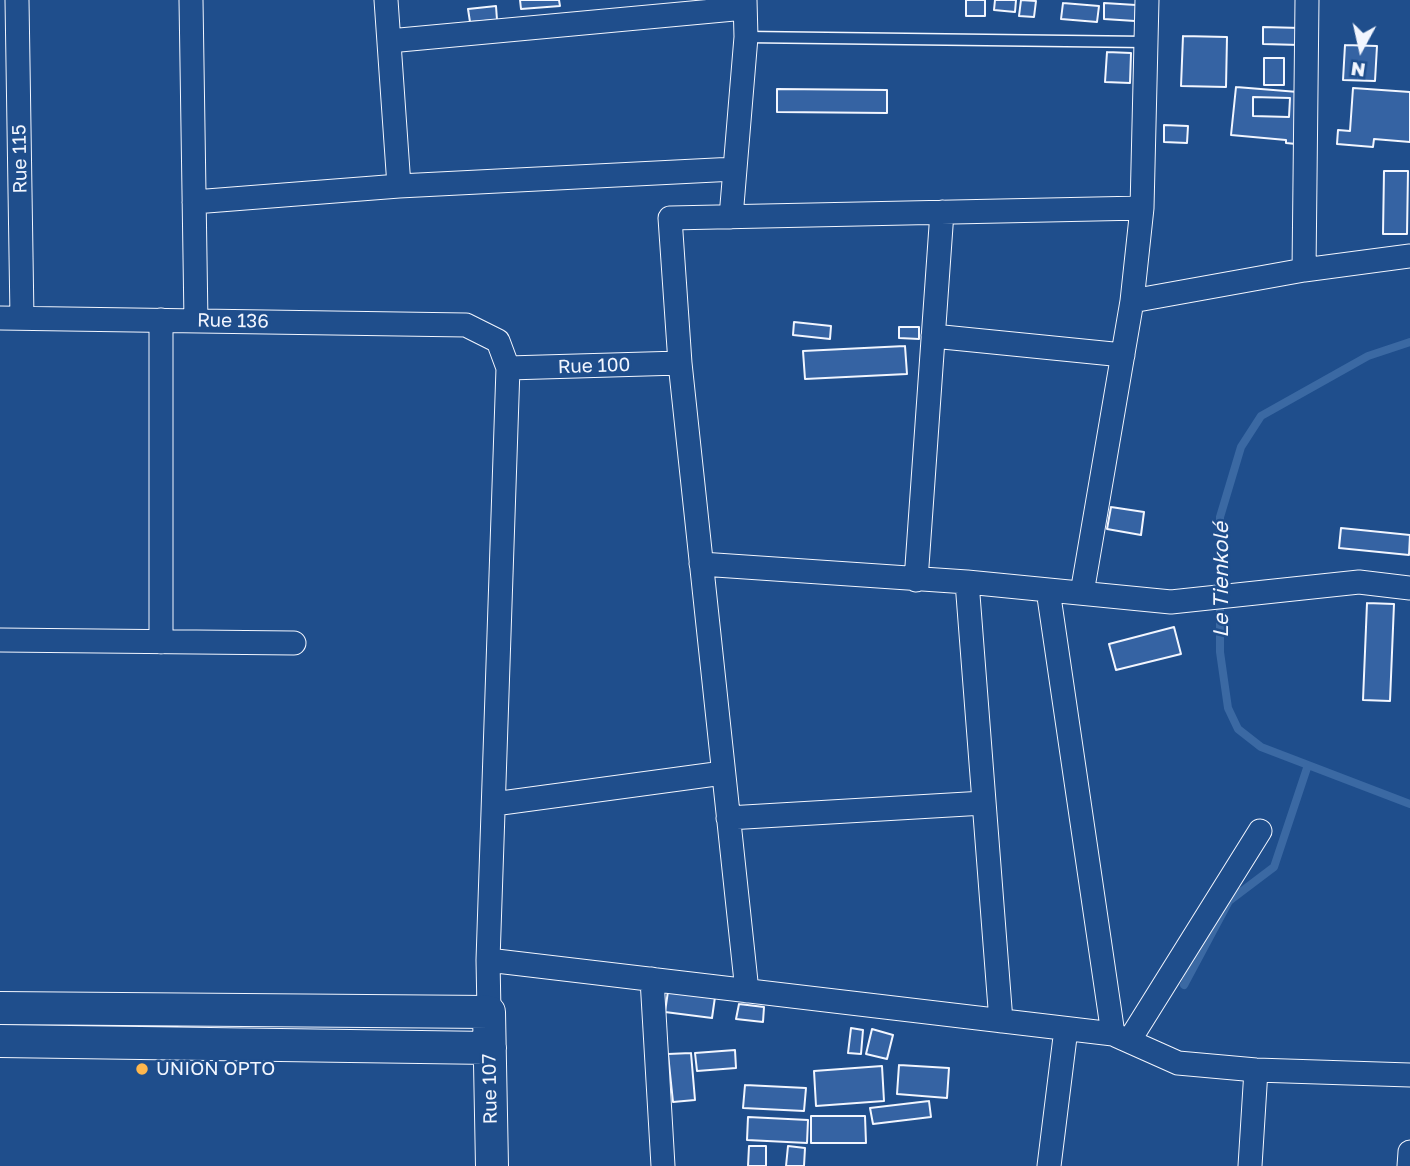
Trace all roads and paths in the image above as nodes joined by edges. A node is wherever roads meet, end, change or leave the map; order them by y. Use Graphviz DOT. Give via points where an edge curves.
graph roads {
  1 [pos="17,0"];
  2 [pos="191,0"];
  3 [pos="386,0"];
  4 [pos="1147,0"];
  5 [pos="1307,0"];
  6 [pos="745,4"];
  7 [pos="746,37"];
  8 [pos="389,41"];
  9 [pos="1146,42"];
  10 [pos="735,169"];
  11 [pos="399,186"];
  12 [pos="194,202"];
  13 [pos="1142,208"];
  14 [pos="942,212"];
  15 [pos="731,217"];
  16 [pos="1410,256"];
  17 [pos="1304,270"];
  18 [pos="1132,301"];
  19 [pos="11,318"];
  20 [pos="161,320"];
  21 [pos="196,321"];
  22 [pos="933,336"];
  23 [pos="1123,355"];
  24 [pos="680,363"];
  25 [pos="508,368"];
  26 [pos="701,564"];
  27 [pos="916,580"];
  28 [pos="967,582"];
  29 [pos="1410,588"];
  30 [pos="1048,590"];
  31 [pos="1082,593"];
  32 [pos="0,640"];
  33 [pos="161,642"];
  34 [pos="294,643"];
  35 [pos="723,773"];
  36 [pos="984,803"];
  37 [pos="494,804"];
  38 [pos="728,818"];
  39 [pos="1260,831"];
  40 [pos="488,960"];
  41 [pos="652,979"];
  42 [pos="747,990"];
  43 [pos="0,1008"];
  44 [pos="489,1012"];
  45 [pos="1001,1021"];
  46 [pos="1066,1029"];
  47 [pos="1121,1038"];
  48 [pos="0,1041"];
  49 [pos="490,1048"];
  50 [pos="1256,1070"];
  51 [pos="1410,1075"];
  52 [pos="1410,1152"];
  53 [pos="492,1166"];
  54 [pos="663,1166"];
  55 [pos="1049,1166"];
  56 [pos="1250,1166"];
  57 [pos="1409,1166"];
  1 -- 19 [label="street, Rue 115"];
  2 -- 12 [label="street"];
  3 -- 8 [label="street"];
  4 -- 9 [label="street"];
  5 -- 17 [label="street"];
  6 -- 7 [label="street"];
  6 -- 8 [label="street"];
  7 -- 9 [label="lane"];
  7 -- 10 [label="street"];
  8 -- 11 [label="street"];
  9 -- 13 [label="street"];
  10 -- 11 [label="street"];
  10 -- 15 [label="street"];
  11 -- 12 [label="street"];
  12 -- 21 [label="street"];
  13 -- 14 [label="street"];
  13 -- 18 [label="street"];
  14 -- 15 [label="street"];
  14 -- 22 [label="street"];
  15 -- 24 [label="street" via="670,218"];
  16 -- 17 [label="street"];
  17 -- 18 [label="street"];
  18 -- 23 [label="street"];
  19 -- 20 [label="street, Rue 136"];
  20 -- 21 [label="street, Rue 136"];
  20 -- 33 [label="street"];
  21 -- 25 [label="street, Rue 136" via="467,325 498,341"];
  22 -- 23 [label="street"];
  22 -- 27 [label="street"];
  23 -- 31 [label="street"];
  24 -- 25 [label="street, Rue 100"];
  24 -- 26 [label="street"];
  25 -- 37 [label="street"];
  26 -- 27 [label="street"];
  26 -- 35 [label="street"];
  27 -- 28 [label="street"];
  28 -- 30 [label="street"];
  28 -- 36 [label="street"];
  29 -- 31 [label="street" via="1359,582 1171,602"];
  30 -- 31 [label="street"];
  30 -- 47 [label="street"];
  32 -- 33 [label="street"];
  33 -- 34 [label="street"];
  35 -- 37 [label="street"];
  35 -- 38 [label="street"];
  36 -- 38 [label="street"];
  36 -- 45 [label="street"];
  37 -- 40 [label="street"];
  38 -- 42 [label="street"];
  39 -- 47 [label="street"];
  40 -- 41 [label="street"];
  40 -- 44 [label="street"];
  41 -- 42 [label="street"];
  41 -- 54 [label="street"];
  42 -- 45 [label="street"];
  43 -- 44 [label="main road"];
  44 -- 49 [label="main road, Rue 107"];
  45 -- 46 [label="street"];
  46 -- 47 [label="street"];
  46 -- 55 [label="street"];
  47 -- 50 [label="street" via="1178,1063"];
  48 -- 49 [label="main road"];
  49 -- 53 [label="main road, Rue 107"];
  50 -- 51 [label="street"];
  50 -- 56 [label="street"];
  52 -- 57 [label="street"];
}
